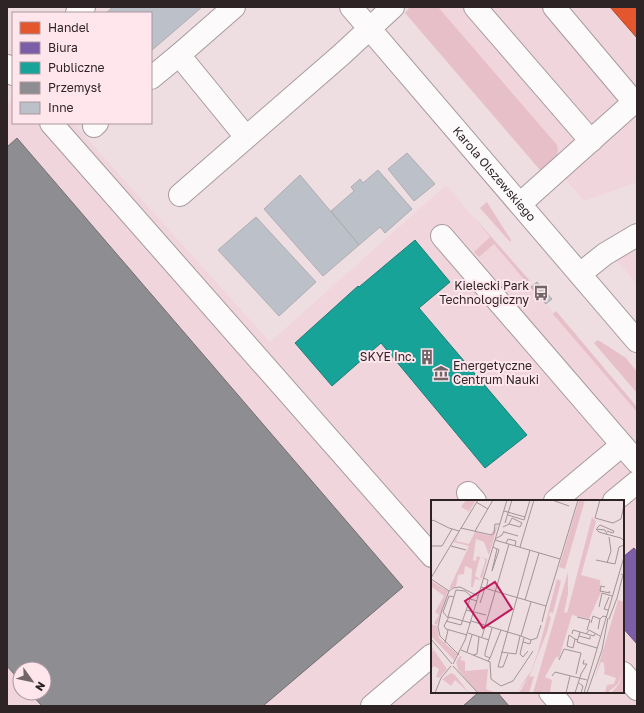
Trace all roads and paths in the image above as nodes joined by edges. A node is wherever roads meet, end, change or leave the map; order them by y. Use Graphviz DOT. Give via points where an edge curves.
graph roads {
  1 [pos="234,7"];
  2 [pos="351,7"];
  3 [pos="393,7"];
  4 [pos="475,7"];
  5 [pos="554,7"];
  6 [pos="370,29"];
  7 [pos="179,55"];
  8 [pos="152,77"];
  9 [pos="636,104"];
  10 [pos="52,124"];
  11 [pos="246,137"];
  12 [pos="591,141"];
  13 [pos="180,195"];
  14 [pos="520,204"];
  15 [pos="637,235"];
  16 [pos="442,236"];
  17 [pos="580,274"];
  18 [pos="637,341"];
  19 [pos="622,445"];
  20 [pos="637,462"];
  21 [pos="635,487"];
  22 [pos="558,500"];
  23 [pos="616,500"];
  24 [pos="431,555"];
  25 [pos="431,656"];
  26 [pos="624,674"];
  27 [pos="637,690"];
  28 [pos="551,693"];
  29 [pos="372,706"];
  30 [pos="562,706"];
  1 -- 7 [label="street"];
  2 -- 6 [label="street, Karola Olszewskiego"];
  3 -- 6 [label="street"];
  4 -- 12 [label="street"];
  5 -- 9 [label="street"];
  6 -- 11 [label="street"];
  6 -- 14 [label="street, Karola Olszewskiego"];
  7 -- 8 [label="street"];
  7 -- 11 [label="street"];
  9 -- 12 [label="street"];
  10 -- 24 [label="street"];
  11 -- 13 [label="street"];
  12 -- 14 [label="street"];
  14 -- 17 [label="street, Karola Olszewskiego"];
  15 -- 17 [label="street" via="605,254"];
  16 -- 19 [label="street"];
  17 -- 18 [label="street, Karola Olszewskiego"];
  19 -- 20 [label="street"];
  19 -- 22 [label="street"];
  21 -- 23 [label="street"];
  25 -- 29 [label="street"];
  26 -- 27 [label="street"];
  28 -- 30 [label="street"];
}
